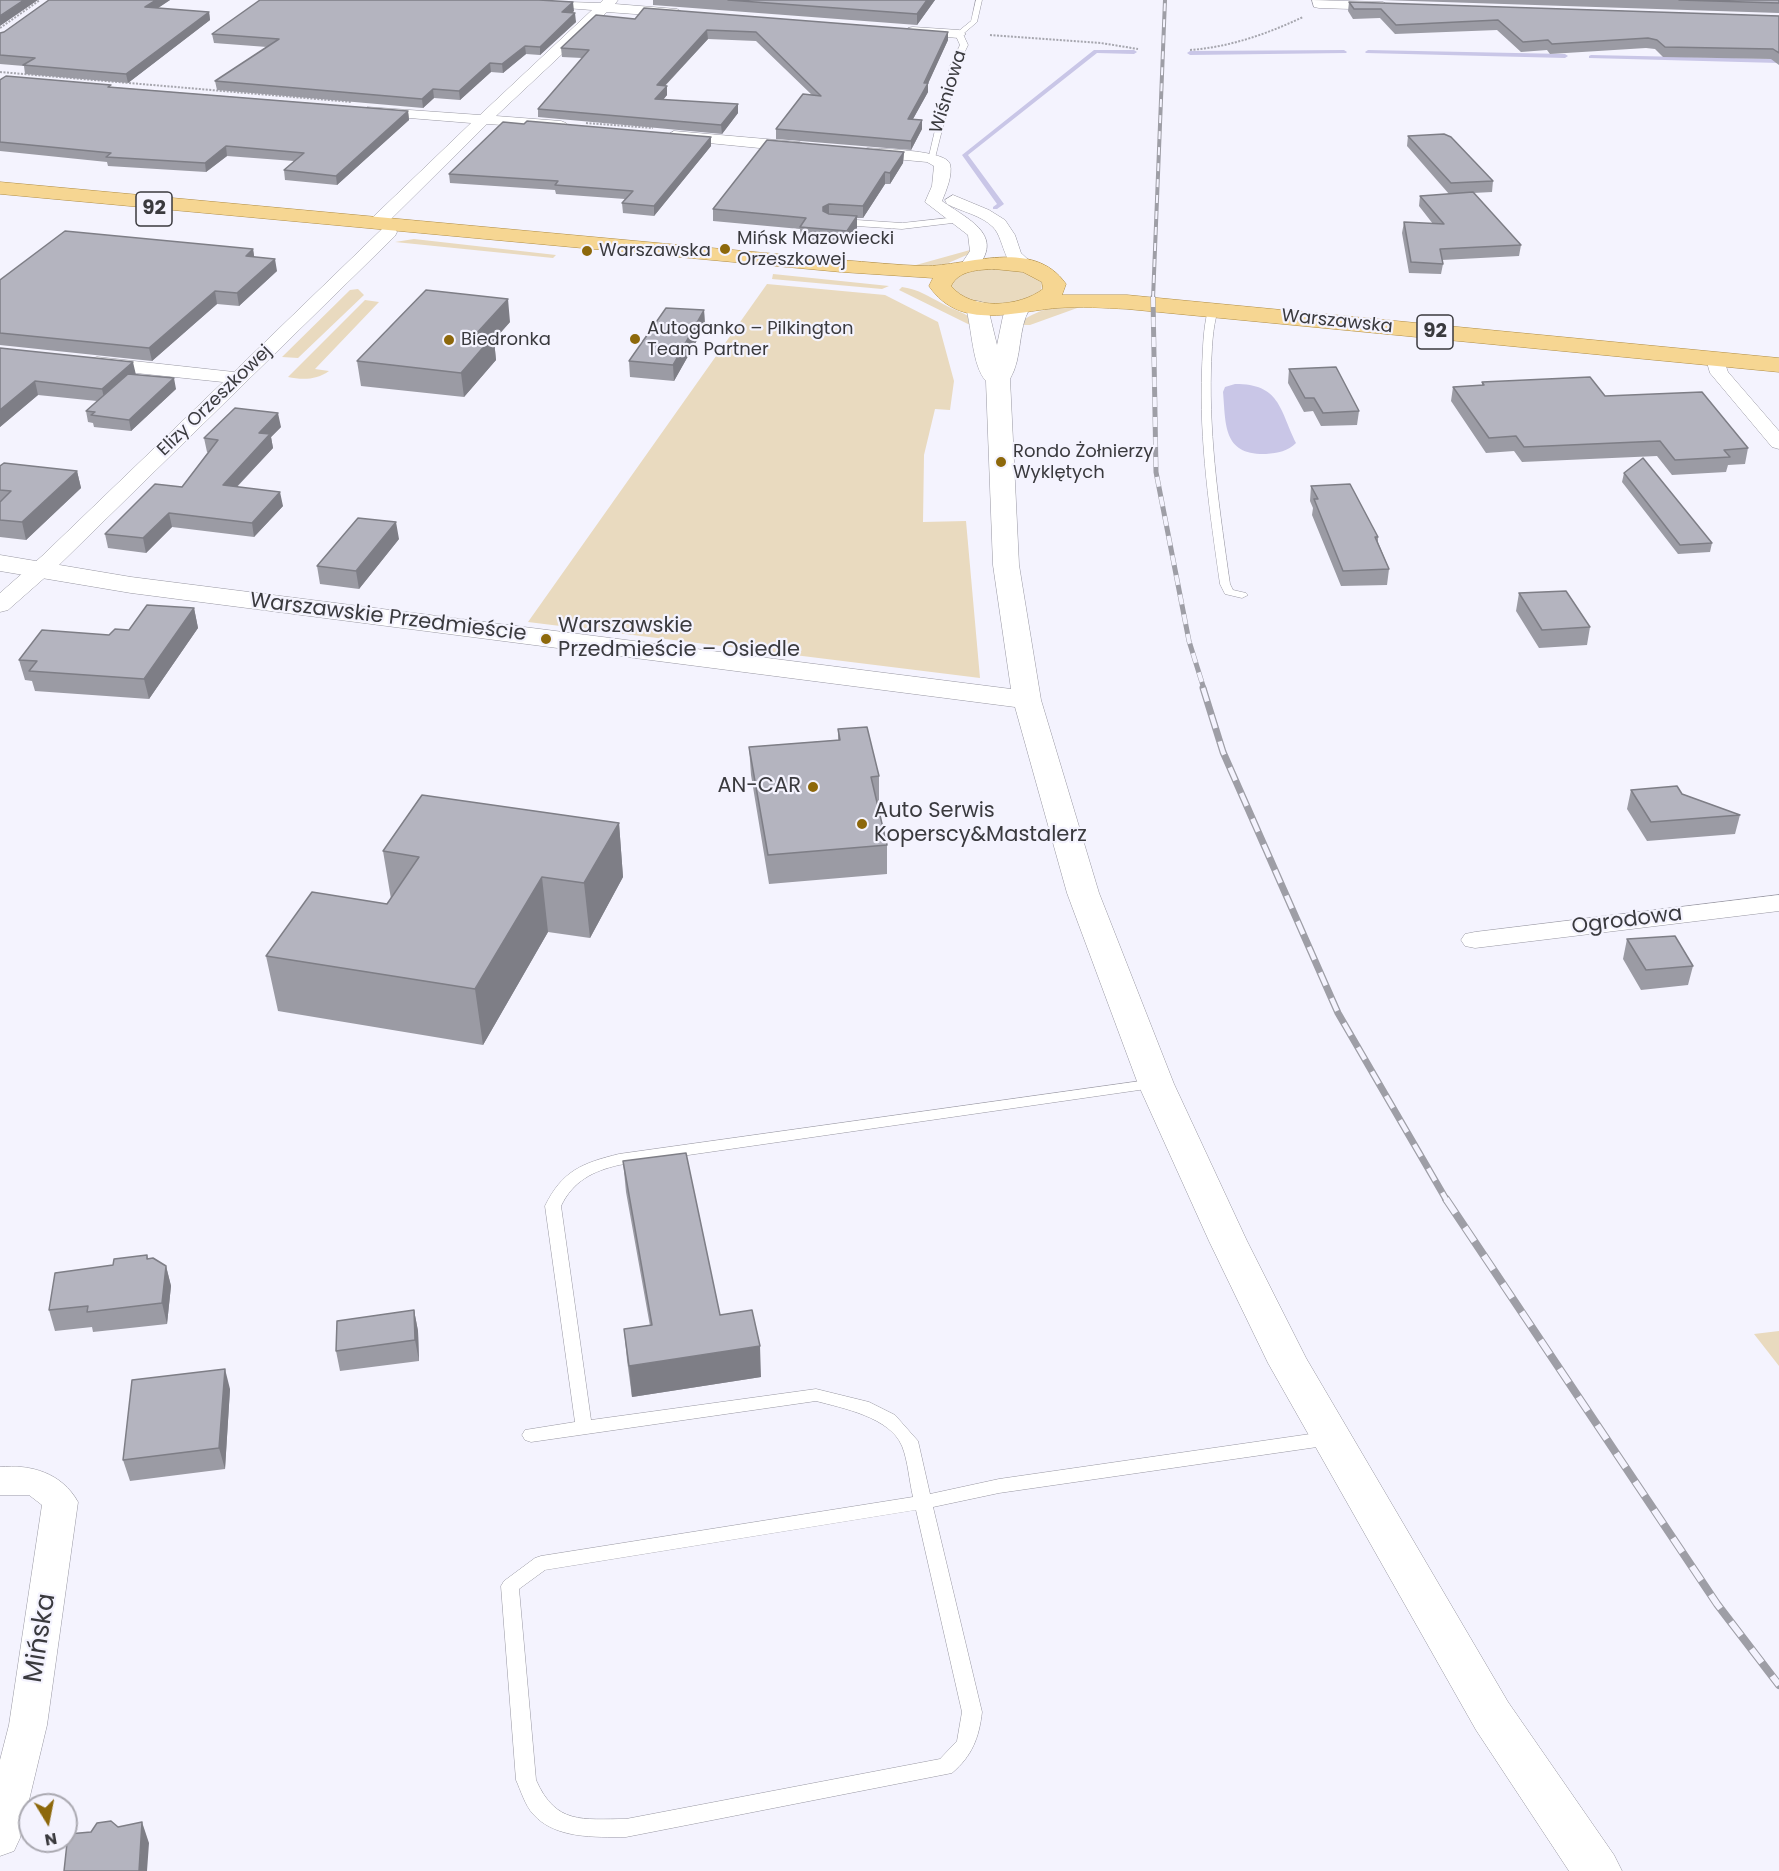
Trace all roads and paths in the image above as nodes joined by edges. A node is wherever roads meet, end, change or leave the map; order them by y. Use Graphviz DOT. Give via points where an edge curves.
graph roads {
  1 [pos="40,0"];
  2 [pos="512,0"];
  3 [pos="979,0"];
  4 [pos="1319,2"];
  5 [pos="607,3"];
  6 [pos="1398,6"];
  7 [pos="690,14"];
  8 [pos="0,28"];
  9 [pos="904,30"];
  10 [pos="959,34"];
  11 [pos="1138,49"];
  12 [pos="1190,50"];
  13 [pos="0,72"];
  14 [pos="352,105"];
  15 [pos="484,120"];
  16 [pos="576,128"];
  17 [pos="659,135"];
  18 [pos="812,148"];
  19 [pos="848,151"];
  20 [pos="930,158"];
  21 [pos="940,186"];
  22 [pos="0,188"];
  23 [pos="0,194"];
  24 [pos="958,220"];
  25 [pos="829,221"];
  26 [pos="392,229"];
  27 [pos="1027,267"];
  28 [pos="961,268"];
  29 [pos="1053,281"];
  30 [pos="943,293"];
  31 [pos="1029,305"];
  32 [pos="977,308"];
  33 [pos="1213,310"];
  34 [pos="1779,357"];
  35 [pos="1715,359"];
  36 [pos="80,362"];
  37 [pos="1779,365"];
  38 [pos="237,378"];
  39 [pos="998,379"];
  40 [pos="1779,443"];
  41 [pos="0,563"];
  42 [pos="39,569"];
  43 [pos="1242,595"];
  44 [pos="0,605"];
  45 [pos="1027,700"];
  46 [pos="1779,903"];
  47 [pos="1475,940"];
  48 [pos="1155,1084"];
  49 [pos="584,1427"];
  50 [pos="531,1435"];
  51 [pos="1331,1438"];
  52 [pos="0,1481"];
  53 [pos="923,1502"];
  54 [pos="0,1838"];
  55 [pos="1594,1867"];
  1 -- 8 [label="path"];
  2 -- 5 [label="street"];
  3 -- 10 [label="lane, Wiśniowa" via="974,22"];
  4 -- 6 [label="street"];
  4 -- 12 [label="path" via="1311,13 1272,30"];
  5 -- 7 [label="street"];
  5 -- 15 [label="street, Elizy Orzeszkowej"];
  9 -- 10 [label="street"];
  10 -- 11 [label="path" via="1084,41"];
  10 -- 20 [label="lane, Wiśniowa" via="964,45 954,66"];
  13 -- 14 [label="path"];
  14 -- 15 [label="street"];
  15 -- 16 [label="street"];
  15 -- 26 [label="street, Elizy Orzeszkowej"];
  17 -- 18 [label="street"];
  19 -- 20 [label="street"];
  20 -- 21 [label="street, Wiśniowa" via="942,164"];
  21 -- 24 [label="street, Wiśniowa" via="933,202"];
  21 -- 27 [label="street" via="951,200 999,223 1011,254"];
  22 -- 26 [label="main road, 92"];
  23 -- 26 [label="main road, 92"];
  24 -- 25 [label="lane" via="902,226"];
  24 -- 28 [label="street, Wiśniowa" via="972,228 978,238 979,253"];
  26 -- 28 [label="main road, 92" via="923,272"];
  26 -- 30 [label="main road, 92" via="875,279"];
  26 -- 38 [label="street, Elizy Orzeszkowej"];
  27 -- 28 [label="main road, 92" via="994,263"];
  27 -- 29 [label="main road, 92"];
  28 -- 30 [label="main road" via="942,279"];
  29 -- 31 [label="main road" via="1054,291"];
  29 -- 34 [label="main road, Warszawska / 92" via="1137,295"];
  30 -- 32 [label="main road, 92"];
  31 -- 32 [label="main road, 92"];
  31 -- 33 [label="main road, Warszawska / 92" via="1090,300"];
  31 -- 39 [label="street" via="1012,316 1004,371"];
  32 -- 39 [label="street" via="990,371"];
  33 -- 35 [label="main road, Warszawska / 92"];
  33 -- 43 [label="lane" via="1205,385 1208,458 1225,584 1229,592"];
  35 -- 37 [label="main road, Warszawska / 92"];
  35 -- 40 [label="street" via="1719,373"];
  36 -- 38 [label="street"];
  38 -- 42 [label="street, Elizy Orzeszkowej"];
  39 -- 45 [label="street" via="1006,565"];
  41 -- 42 [label="street, Warszawskie Przedmieście"];
  42 -- 44 [label="street, Elizy Orzeszkowej"];
  42 -- 45 [label="street, Warszawskie Przedmieście" via="130,585"];
  45 -- 48 [label="street" via="1083,893"];
  46 -- 47 [label="street, Ogrodowa"];
  48 -- 49 [label="lane" via="669,1152 612,1161 577,1174 553,1206"];
  48 -- 51 [label="street" via="1288,1363"];
  49 -- 50 [label="lane"];
  49 -- 53 [label="lane" via="816,1395 841,1400 889,1420 909,1441"];
  51 -- 53 [label="lane" via="999,1486"];
  51 -- 55 [label="street" via="1492,1716"];
  52 -- 54 [label="street, Mińska" via="40,1483 60,1502 28,1725"];
  53 -- 53 [label="lane" via="541,1563 510,1586 526,1780 540,1808 559,1822 587,1828 626,1828 945,1767 960,1755 969,1737 972,1712"];
}
